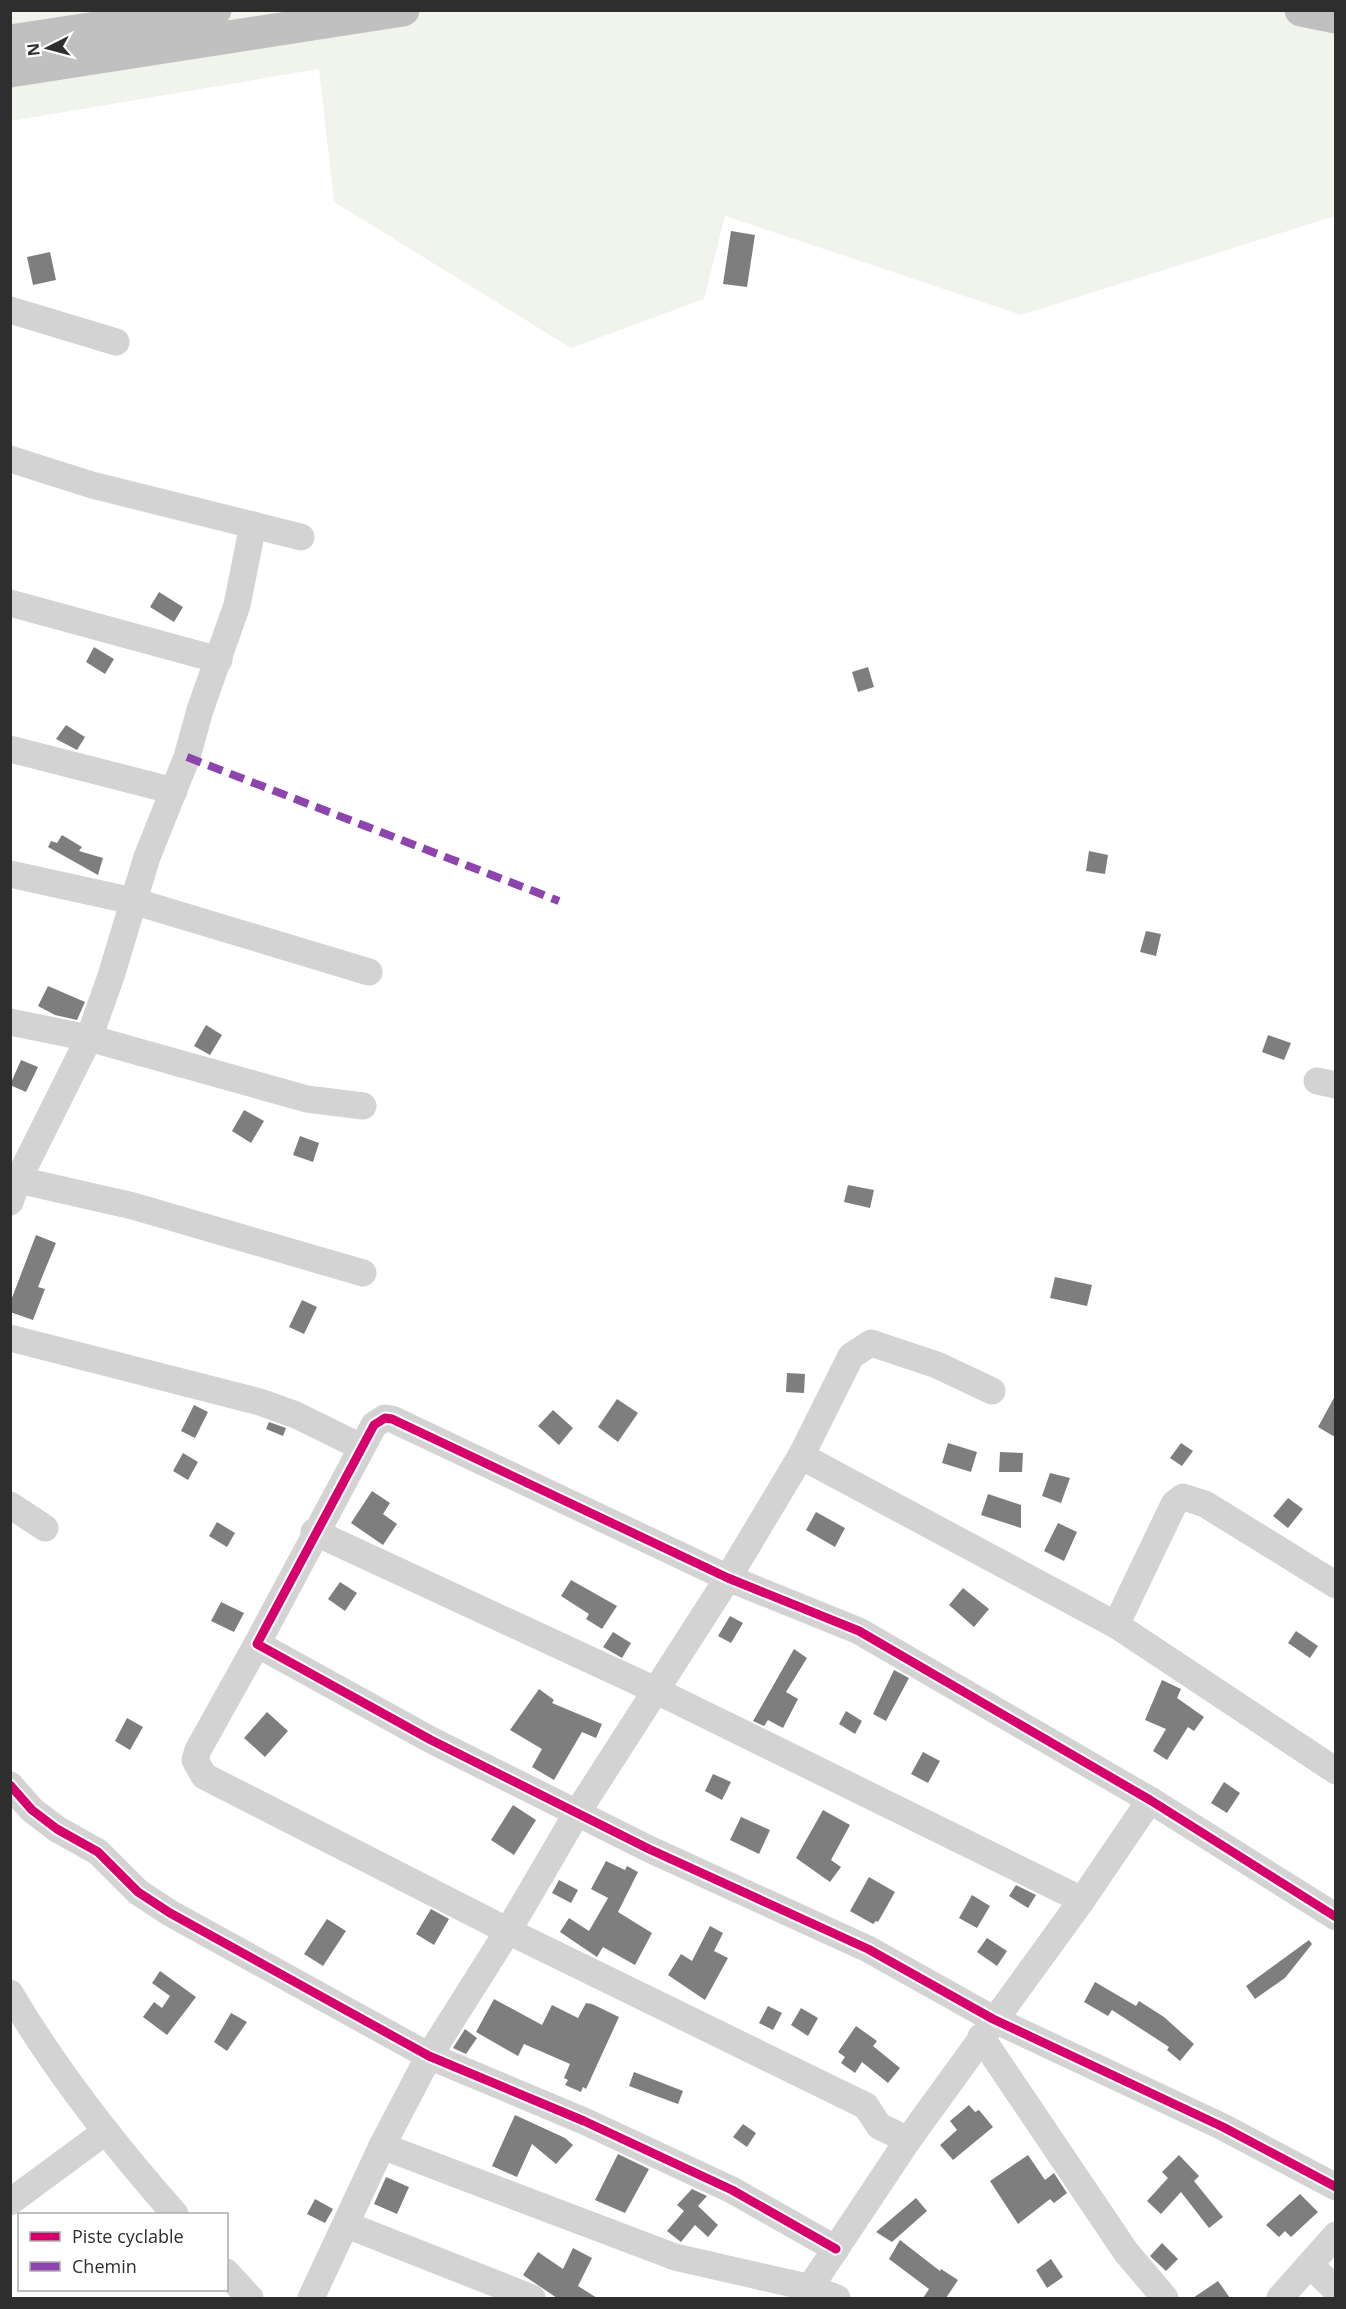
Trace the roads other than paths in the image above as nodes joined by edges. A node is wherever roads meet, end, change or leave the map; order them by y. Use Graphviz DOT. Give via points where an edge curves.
graph roads {
  1 [pos="215,10"];
  2 [pos="403,10"];
  3 [pos="1301,10"];
  4 [pos="1335,17"];
  5 [pos="10,41"];
  6 [pos="10,71"];
  7 [pos="10,310"];
  8 [pos="116,342"];
  9 [pos="10,459"];
  10 [pos="253,525"];
  11 [pos="301,537"];
  12 [pos="10,603"];
  13 [pos="219,660"];
  14 [pos="10,749"];
  15 [pos="174,791"];
  16 [pos="10,874"];
  17 [pos="133,901"];
  18 [pos="369,972"];
  19 [pos="10,1022"];
  20 [pos="89,1038"];
  21 [pos="363,1106"];
  22 [pos="13,1187"];
  23 [pos="363,1273"];
  24 [pos="10,1338"];
  25 [pos="992,1391"];
  26 [pos="361,1448"];
  27 [pos="801,1456"];
  28 [pos="10,1505"];
  29 [pos="45,1528"];
  30 [pos="314,1532"];
  31 [pos="728,1578"];
  32 [pos="1335,1585"];
  33 [pos="1116,1625"];
  34 [pos="257,1644"];
  35 [pos="655,1690"];
  36 [pos="1335,1771"];
  37 [pos="10,1785"];
  38 [pos="1150,1800"];
  39 [pos="577,1813"];
  40 [pos="1082,1900"];
  41 [pos="1335,1917"];
  42 [pos="507,1931"];
  43 [pos="10,1993"];
  44 [pos="987,2028"];
  45 [pos="429,2056"];
  46 [pos="105,2132"];
  47 [pos="908,2140"];
  48 [pos="382,2146"];
  49 [pos="1335,2187"];
  50 [pos="10,2202"];
  51 [pos="175,2213"];
  52 [pos="347,2225"];
  53 [pos="1335,2235"];
  54 [pos="836,2249"];
  55 [pos="1310,2265"];
  56 [pos="228,2274"];
  57 [pos="1335,2290"];
  58 [pos="807,2293"];
  59 [pos="250,2298"];
  60 [pos="311,2298"];
  61 [pos="532,2298"];
  62 [pos="837,2298"];
  63 [pos="1165,2298"];
  64 [pos="1280,2298"];
  1 -- 5 [label="highway"];
  2 -- 6 [label="highway"];
  3 -- 4 [label="highway"];
  7 -- 8 [label="street"];
  9 -- 10 [label="street"];
  10 -- 11 [label="street"];
  10 -- 13 [label="street" via="237,605"];
  12 -- 13 [label="street"];
  13 -- 15 [label="street"];
  14 -- 15 [label="street"];
  15 -- 17 [label="street"];
  16 -- 17 [label="street"];
  17 -- 18 [label="street"];
  17 -- 20 [label="street"];
  19 -- 20 [label="street"];
  20 -- 21 [label="street" via="307,1098"];
  20 -- 22 [label="street"];
  22 -- 23 [label="street" via="133,1206"];
  24 -- 26 [label="street" via="260,1402 296,1415"];
  25 -- 27 [label="street" via="937,1365 872,1343 851,1356"];
  26 -- 30 [label="street"];
  26 -- 31 [label="street" via="379,1420 392,1419"];
  27 -- 31 [label="street"];
  27 -- 33 [label="street"];
  28 -- 29 [label="street"];
  30 -- 34 [label="street"];
  30 -- 35 [label="street"];
  31 -- 35 [label="street"];
  31 -- 38 [label="street" via="859,1631"];
  32 -- 33 [label="street" via="1205,1504 1183,1497 1174,1504"];
  33 -- 36 [label="street"];
  34 -- 39 [label="street" via="430,1740"];
  34 -- 42 [label="street" via="198,1750 195,1760 204,1776"];
  35 -- 39 [label="street"];
  35 -- 40 [label="street"];
  37 -- 45 [label="street" via="32,1810 98,1852 138,1892 170,1913"];
  38 -- 40 [label="street"];
  38 -- 41 [label="street"];
  39 -- 42 [label="street"];
  39 -- 44 [label="street" via="868,1949"];
  40 -- 44 [label="street"];
  42 -- 45 [label="street"];
  42 -- 47 [label="street" via="866,2106 879,2126"];
  43 -- 46 [label="street" via="43,2048"];
  44 -- 47 [label="street"];
  44 -- 49 [label="street" via="1223,2127"];
  44 -- 63 [label="street" via="1126,2252"];
  45 -- 48 [label="street"];
  45 -- 54 [label="street" via="584,2121 732,2190"];
  46 -- 50 [label="street"];
  46 -- 51 [label="street"];
  47 -- 54 [label="street"];
  48 -- 52 [label="street"];
  48 -- 58 [label="street" via="675,2257"];
  52 -- 60 [label="street"];
  52 -- 61 [label="street"];
  53 -- 55 [label="street"];
  54 -- 58 [label="street"];
  55 -- 57 [label="street"];
  55 -- 64 [label="street"];
  56 -- 59 [label="street"];
  58 -- 62 [label="street"];
}
